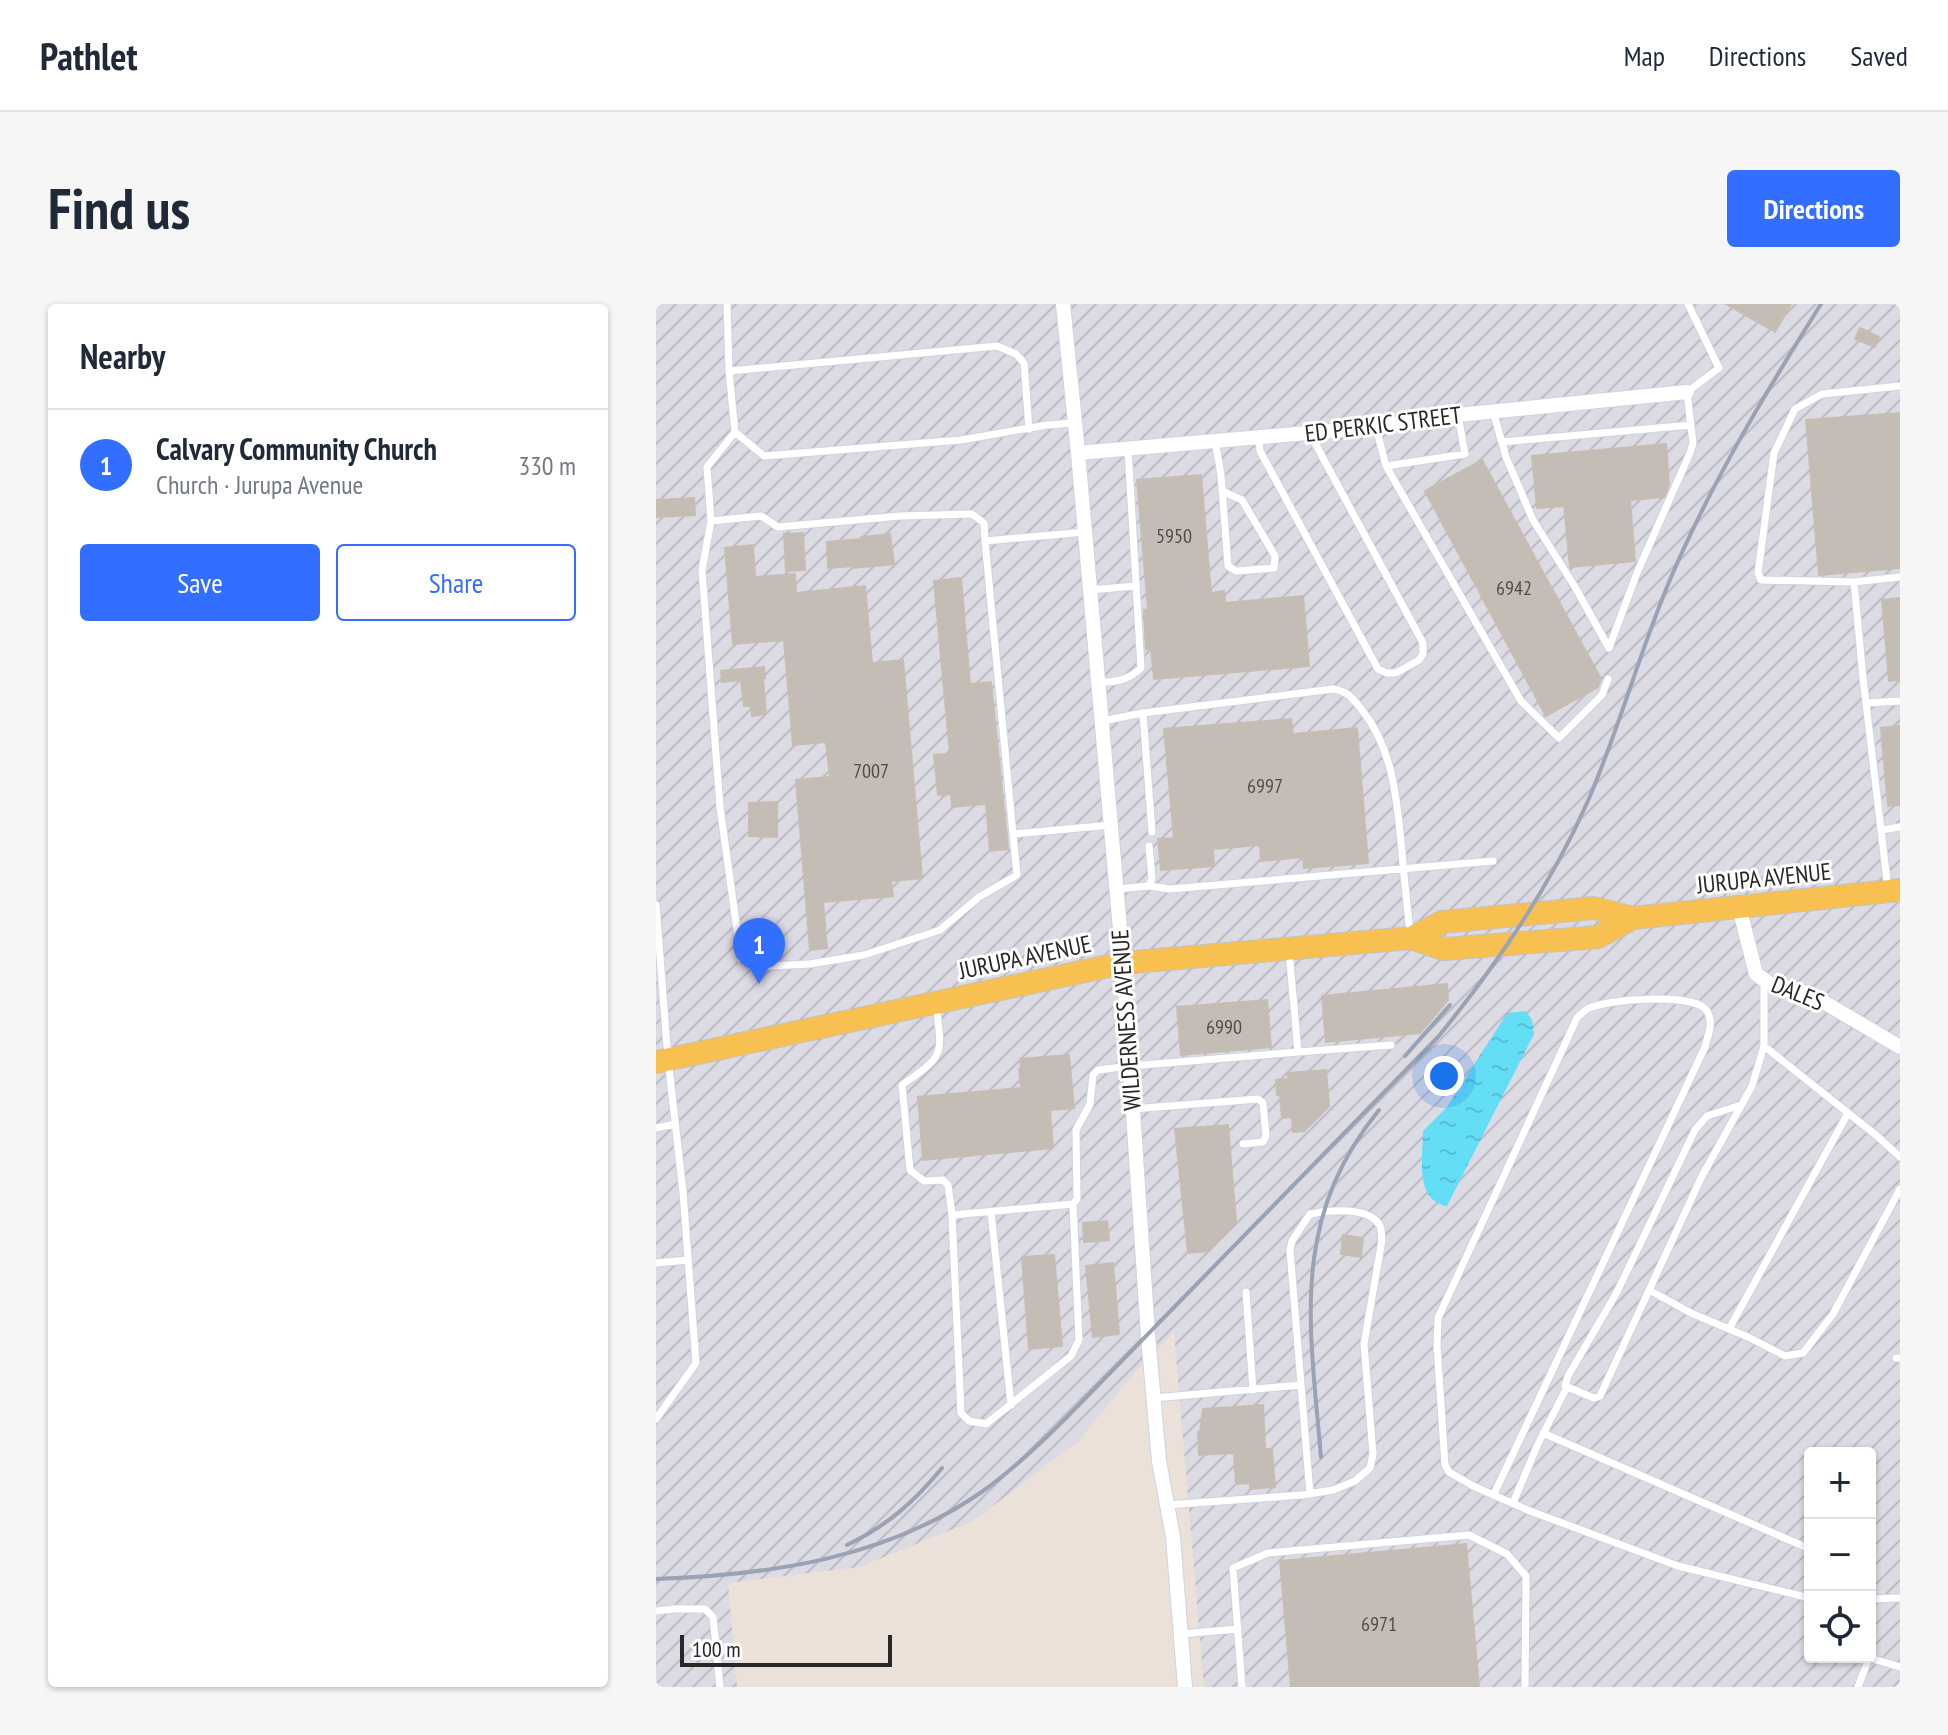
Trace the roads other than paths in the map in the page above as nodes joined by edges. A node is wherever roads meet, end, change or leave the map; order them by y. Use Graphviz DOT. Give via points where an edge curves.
graph roads {
  1 [pos="727,304"];
  2 [pos="1063,304"];
  3 [pos="1688,304"];
  4 [pos="729,371"];
  5 [pos="1900,386"];
  6 [pos="1687,392"];
  7 [pos="1493,411"];
  8 [pos="1458,415"];
  9 [pos="1074,423"];
  10 [pos="1691,425"];
  11 [pos="1376,427"];
  12 [pos="1029,429"];
  13 [pos="735,432"];
  14 [pos="1315,433"];
  15 [pos="1259,438"];
  16 [pos="1215,441"];
  17 [pos="1502,442"];
  18 [pos="1128,449"];
  19 [pos="1078,453"];
  20 [pos="1386,466"];
  21 [pos="1222,491"];
  22 [pos="711,521"];
  23 [pos="1085,532"];
  24 [pos="985,541"];
  25 [pos="1900,577"];
  26 [pos="1854,582"];
  27 [pos="1136,586"];
  28 [pos="1090,590"];
  29 [pos="1608,679"];
  30 [pos="1098,683"];
  31 [pos="1900,701"];
  32 [pos="1866,703"];
  33 [pos="1143,713"];
  34 [pos="1102,721"];
  35 [pos="1111,825"];
  36 [pos="1900,827"];
  37 [pos="1882,830"];
  38 [pos="1152,832"];
  39 [pos="1013,834"];
  40 [pos="1149,846"];
  41 [pos="1493,861"];
  42 [pos="1403,869"];
  43 [pos="1149,886"];
  44 [pos="1117,889"];
  45 [pos="1894,891"];
  46 [pos="656,905"];
  47 [pos="1739,907"];
  48 [pos="1411,938"];
  49 [pos="1289,949"];
  50 [pos="1123,963"];
  51 [pos="1764,980"];
  52 [pos="660,1000"];
  53 [pos="936,1002"];
  54 [pos="1391,1045"];
  55 [pos="1764,1046"];
  56 [pos="1900,1047"];
  57 [pos="1298,1052"];
  58 [pos="662,1061"];
  59 [pos="1130,1066"];
  60 [pos="1741,1105"];
  61 [pos="1132,1109"];
  62 [pos="1848,1113"];
  63 [pos="675,1124"];
  64 [pos="656,1128"];
  65 [pos="1243,1144"];
  66 [pos="1900,1157"];
  67 [pos="1900,1189"];
  68 [pos="1073,1204"];
  69 [pos="991,1212"];
  70 [pos="952,1215"];
  71 [pos="688,1260"];
  72 [pos="656,1263"];
  73 [pos="1649,1290"];
  74 [pos="1246,1292"];
  75 [pos="1729,1329"];
  76 [pos="1301,1385"];
  77 [pos="1567,1387"];
  78 [pos="1253,1390"];
  79 [pos="1154,1398"];
  80 [pos="1011,1405"];
  81 [pos="656,1419"];
  82 [pos="1543,1433"];
  83 [pos="1310,1494"];
  84 [pos="1494,1494"];
  85 [pos="1513,1503"];
  86 [pos="1167,1505"];
  87 [pos="1804,1546"];
  88 [pos="1804,1597"];
  89 [pos="1900,1598"];
  90 [pos="1876,1599"];
  91 [pos="656,1611"];
  92 [pos="1238,1629"];
  93 [pos="1181,1634"];
  94 [pos="1876,1660"];
  95 [pos="1867,1663"];
  96 [pos="1900,1667"];
  97 [pos="720,1687"];
  98 [pos="1185,1687"];
  99 [pos="1242,1687"];
  100 [pos="1525,1687"];
  101 [pos="1858,1687"];
  1 -- 4 [label="lane"];
  2 -- 9 [label="street, WILDERNESS AVENUE"];
  3 -- 6 [label="lane" via="1719,368"];
  4 -- 12 [label="lane" via="997,346 1024,363"];
  4 -- 13 [label="lane"];
  5 -- 26 [label="lane" via="1822,394 1795,409 1774,453 1761,580"];
  6 -- 7 [label="street, ED PERKIC STREET"];
  6 -- 10 [label="lane"];
  7 -- 8 [label="street, ED PERKIC STREET"];
  7 -- 17 [label="lane"];
  8 -- 11 [label="street, ED PERKIC STREET"];
  8 -- 20 [label="lane" via="1465,454"];
  9 -- 12 [label="lane"];
  9 -- 19 [label="street, WILDERNESS AVENUE"];
  10 -- 17 [label="lane"];
  10 -- 17 [label="lane" via="1690,453 1609,648 1533,520"];
  11 -- 14 [label="street, ED PERKIC STREET"];
  11 -- 20 [label="lane"];
  12 -- 13 [label="lane" via="961,440 764,456"];
  13 -- 22 [label="lane" via="707,467"];
  14 -- 15 [label="street, ED PERKIC STREET"];
  14 -- 15 [label="lane" via="1316,445 1423,643 1419,660 1396,673 1378,669 1260,451"];
  15 -- 16 [label="street, ED PERKIC STREET"];
  16 -- 18 [label="street, ED PERKIC STREET"];
  16 -- 21 [label="lane"];
  18 -- 19 [label="street, ED PERKIC STREET"];
  18 -- 27 [label="lane"];
  19 -- 23 [label="street, WILDERNESS AVENUE"];
  20 -- 29 [label="lane" via="1521,701 1559,738 1602,695"];
  21 -- 21 [label="lane" via="1228,566 1236,571 1274,568 1275,556 1242,500"];
  22 -- 24 [label="lane" via="761,516 778,527 972,514 984,523"];
  22 -- 39 [label="lane" via="702,570 720,807 741,959 755,967 810,964 864,955 940,930 979,897 1017,875"];
  23 -- 24 [label="lane"];
  23 -- 28 [label="street, WILDERNESS AVENUE"];
  24 -- 39 [label="lane"];
  25 -- 26 [label="lane"];
  26 -- 32 [label="lane"];
  27 -- 28 [label="lane"];
  27 -- 30 [label="lane" via="1141,668 1124,681"];
  28 -- 30 [label="street, WILDERNESS AVENUE"];
  30 -- 34 [label="street, WILDERNESS AVENUE"];
  31 -- 32 [label="lane"];
  32 -- 37 [label="lane"];
  33 -- 34 [label="lane"];
  33 -- 38 [label="lane"];
  33 -- 42 [label="lane" via="1342,690 1383,744 1397,797"];
  34 -- 35 [label="street, WILDERNESS AVENUE"];
  35 -- 39 [label="lane"];
  35 -- 44 [label="street, WILDERNESS AVENUE"];
  36 -- 37 [label="lane"];
  37 -- 45 [label="lane"];
  40 -- 43 [label="lane"];
  41 -- 42 [label="lane"];
  42 -- 43 [label="lane" via="1170,889"];
  42 -- 48 [label="lane"];
  43 -- 44 [label="lane"];
  44 -- 50 [label="street, WILDERNESS AVENUE"];
  45 -- 47 [label="main road, JURUPA AVENUE"];
  46 -- 52 [label="lane"];
  47 -- 48 [label="main road, JURUPA AVENUE" via="1633,918 1598,937 1444,949"];
  47 -- 51 [label="street, DALES" via="1756,974"];
  48 -- 49 [label="main road, JURUPA AVENUE"];
  49 -- 50 [label="main road, JURUPA AVENUE"];
  49 -- 57 [label="lane"];
  50 -- 53 [label="main road, JURUPA AVENUE"];
  50 -- 59 [label="street, WILDERNESS AVENUE"];
  51 -- 55 [label="lane"];
  51 -- 56 [label="street, DALES" via="1810,994"];
  52 -- 58 [label="lane"];
  53 -- 58 [label="main road, JURUPA AVENUE"];
  53 -- 70 [label="lane" via="941,1046 933,1063 902,1085 910,1170 924,1181 943,1180 948,1185"];
  54 -- 57 [label="lane"];
  55 -- 60 [label="lane"];
  55 -- 62 [label="lane"];
  57 -- 59 [label="lane"];
  58 -- 63 [label="lane"];
  59 -- 61 [label="street, WILDERNESS AVENUE"];
  59 -- 68 [label="lane" via="1093,1075 1090,1104 1076,1130"];
  60 -- 73 [label="lane"];
  60 -- 77 [label="lane" via="1707,1116 1695,1130 1617,1292 1568,1376"];
  61 -- 65 [label="lane" via="1258,1099 1263,1103 1266,1136 1263,1142"];
  61 -- 79 [label="street, WILDERNESS AVENUE"];
  62 -- 66 [label="lane"];
  62 -- 75 [label="lane"];
  63 -- 64 [label="lane"];
  63 -- 71 [label="lane"];
  67 -- 75 [label="lane" via="1833,1314 1803,1353 1785,1356"];
  68 -- 69 [label="lane"];
  68 -- 80 [label="lane" via="1079,1340 1071,1356"];
  69 -- 70 [label="lane"];
  69 -- 80 [label="lane"];
  70 -- 80 [label="lane" via="961,1413 969,1421 986,1424"];
  71 -- 72 [label="lane"];
  71 -- 81 [label="lane" via="696,1363"];
  73 -- 75 [label="lane"];
  73 -- 77 [label="lane" via="1600,1396"];
  74 -- 78 [label="lane"];
  76 -- 78 [label="lane"];
  76 -- 83 [label="lane"];
  76 -- 83 [label="lane" via="1292,1241 1310,1214 1370,1216 1380,1226 1382,1240 1364,1344 1370,1468 1355,1481"];
  77 -- 82 [label="lane"];
  78 -- 79 [label="lane"];
  79 -- 86 [label="street, WILDERNESS AVENUE"];
  82 -- 85 [label="lane"];
  82 -- 87 [label="lane"];
  83 -- 86 [label="lane"];
  84 -- 84 [label="lane" via="1445,1465 1438,1318 1577,1018 1588,1008 1625,1001 1682,999 1701,1005 1711,1025 1705,1047"];
  84 -- 85 [label="lane"];
  85 -- 88 [label="lane" via="1678,1566"];
  86 -- 93 [label="street, WILDERNESS AVENUE"];
  89 -- 90 [label="lane"];
  91 -- 97 [label="lane" via="705,1609 713,1617"];
  92 -- 93 [label="lane"];
  92 -- 99 [label="lane"];
  92 -- 100 [label="lane" via="1233,1568 1268,1553 1469,1535 1507,1554 1526,1576"];
  93 -- 98 [label="street, WILDERNESS AVENUE"];
  94 -- 96 [label="lane"];
  95 -- 101 [label="lane"];
}
